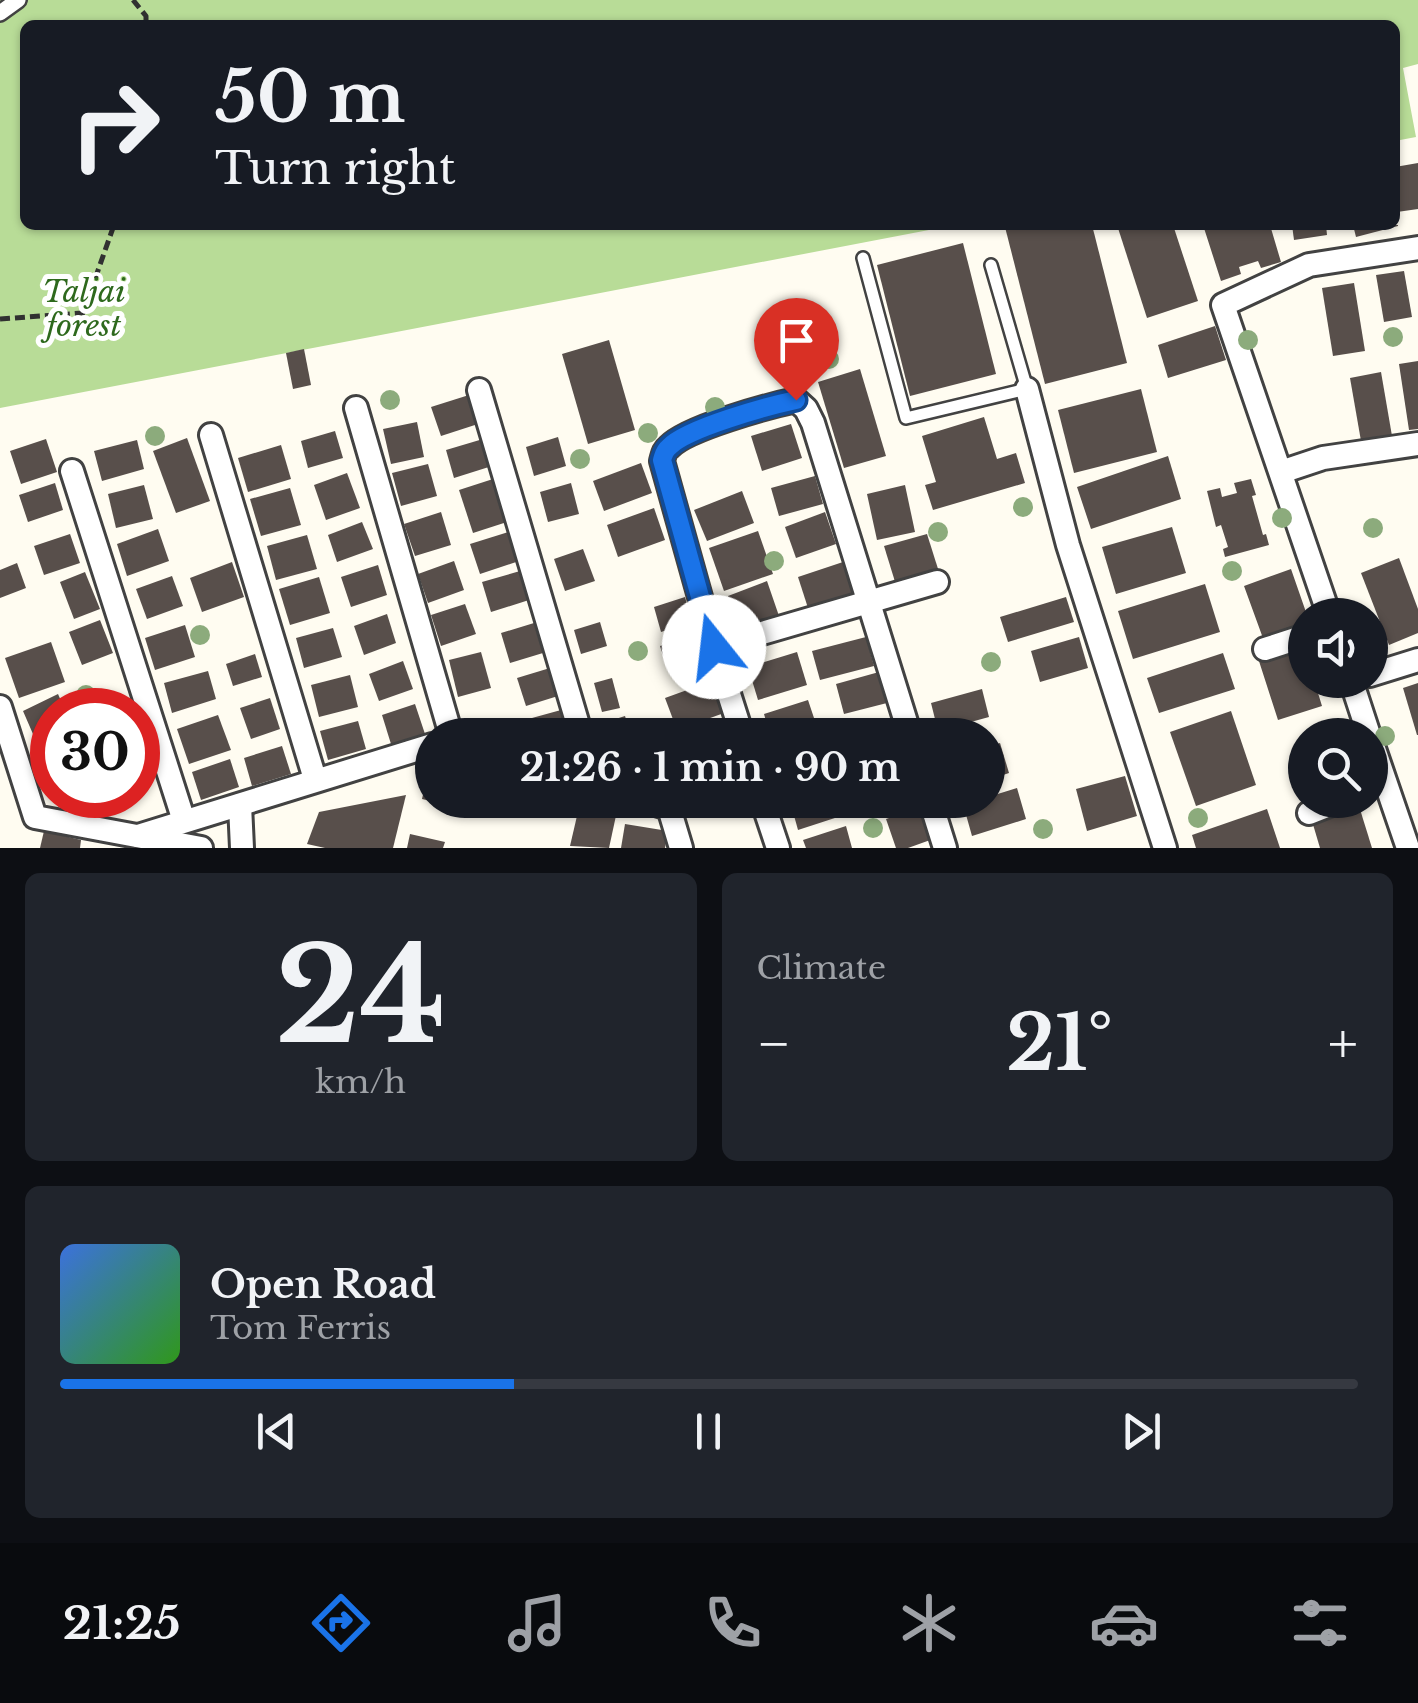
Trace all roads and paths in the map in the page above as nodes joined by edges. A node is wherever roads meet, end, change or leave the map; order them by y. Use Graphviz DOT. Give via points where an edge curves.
graph roads {
  1 [pos="18,0"];
  2 [pos="0,13"];
  3 [pos="112,230"];
  4 [pos="1418,248"];
  5 [pos="863,258"];
  6 [pos="992,265"];
  7 [pos="0,319"];
  8 [pos="479,390"];
  9 [pos="1026,390"];
  10 [pos="356,408"];
  11 [pos="211,435"];
  12 [pos="1418,444"];
  13 [pos="72,472"];
  14 [pos="1280,472"];
  15 [pos="937,582"];
  16 [pos="1323,598"];
  17 [pos="869,602"];
  18 [pos="1288,642"];
  19 [pos="714,647"];
  20 [pos="1265,649"];
  21 [pos="1418,660"];
  22 [pos="1388,669"];
  23 [pos="0,707"];
  24 [pos="446,718"];
  25 [pos="576,718"];
  26 [pos="737,718"];
  27 [pos="905,718"];
  28 [pos="415,750"];
  29 [pos="315,779"];
  30 [pos="240,805"];
  31 [pos="1388,807"];
  32 [pos="672,818"];
  33 [pos="768,818"];
  34 [pos="936,818"];
  35 [pos="184,821"];
  36 [pos="138,836"];
  37 [pos="202,848"];
  38 [pos="242,848"];
  39 [pos="681,848"];
  40 [pos="778,848"];
  41 [pos="945,848"];
  42 [pos="1166,848"];
  43 [pos="1408,848"];
  1 -- 2 [label="street"];
  3 -- 7 [label="path" via="83,314"];
  4 -- 14 [label="street" via="1309,265 1223,305"];
  5 -- 9 [label="lane" via="906,418"];
  6 -- 9 [label="lane"];
  8 -- 25 [label="street"];
  9 -- 42 [label="street" via="1068,545"];
  10 -- 24 [label="street"];
  11 -- 29 [label="street"];
  12 -- 14 [label="street" via="1323,458"];
  13 -- 35 [label="street"];
  14 -- 16 [label="street"];
  15 -- 17 [label="street"];
  17 -- 19 [label="street"];
  17 -- 19 [label="street" via="806,409 796,400 768,406 685,435 662,460"];
  17 -- 27 [label="street"];
  18 -- 20 [label="street"];
  19 -- 26 [label="street"];
  21 -- 22 [label="street"];
  23 -- 36 [label="street" via="35,816"];
  28 -- 29 [label="street"];
  29 -- 30 [label="street"];
  30 -- 35 [label="street"];
  30 -- 38 [label="street"];
  31 -- 43 [label="street"];
  32 -- 39 [label="street"];
  33 -- 40 [label="street"];
  34 -- 41 [label="street"];
  35 -- 36 [label="street"];
  36 -- 37 [label="street"];
}
